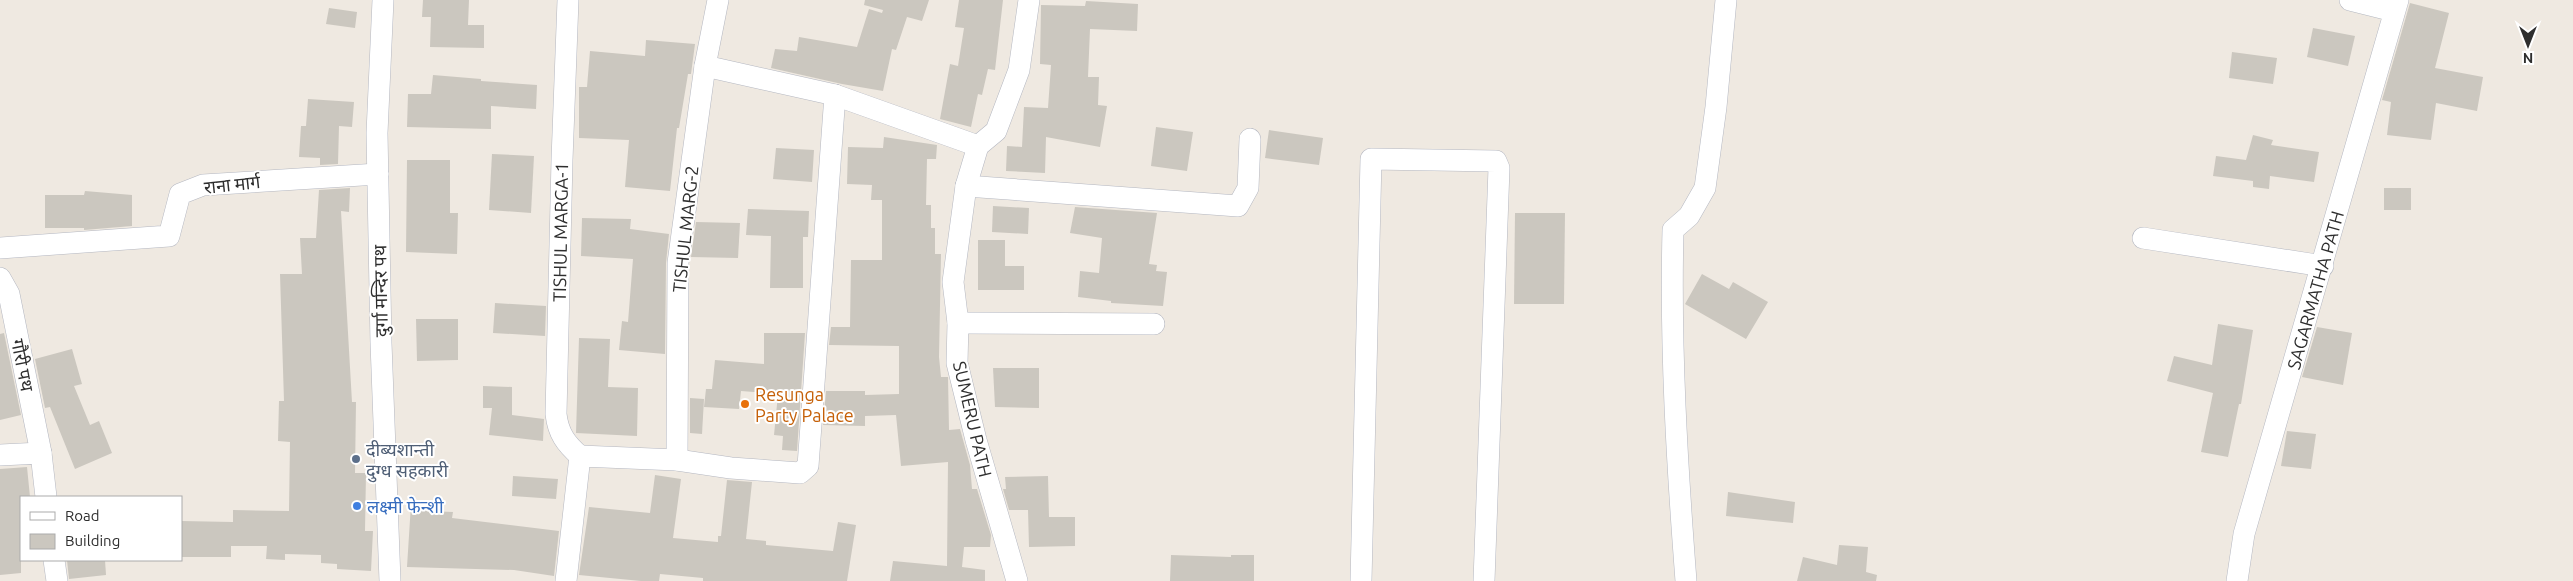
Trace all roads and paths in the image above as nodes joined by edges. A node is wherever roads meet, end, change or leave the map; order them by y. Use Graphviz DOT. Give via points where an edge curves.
graph roads {
  1 [pos="383,0"];
  2 [pos="568,0"];
  3 [pos="718,0"];
  4 [pos="1029,0"];
  5 [pos="1726,0"];
  6 [pos="2350,0"];
  7 [pos="2396,6"];
  8 [pos="705,66"];
  9 [pos="835,95"];
  10 [pos="1250,139"];
  11 [pos="978,146"];
  12 [pos="378,174"];
  13 [pos="966,186"];
  14 [pos="2142,238"];
  15 [pos="0,248"];
  16 [pos="2323,266"];
  17 [pos="0,278"];
  18 [pos="958,323"];
  19 [pos="1154,324"];
  20 [pos="41,453"];
  21 [pos="0,455"];
  22 [pos="580,456"];
  23 [pos="678,460"];
  24 [pos="46,496"];
  25 [pos="54,561"];
  26 [pos="57,581"];
  27 [pos="390,581"];
  28 [pos="566,581"];
  29 [pos="1017,581"];
  30 [pos="1361,581"];
  31 [pos="1484,581"];
  32 [pos="1686,581"];
  33 [pos="2237,581"];
  1 -- 12 [label="street, दुर्गा मन्दिर पथ" via="379,50"];
  2 -- 22 [label="street, TISHUL MARGA-1" via="556,414 562,438"];
  3 -- 8 [label="street, TISHUL MARG-2"];
  4 -- 11 [label="street" via="1019,70 996,131"];
  5 -- 32 [label="street" via="1705,188 1689,216 1673,230 1674,399"];
  6 -- 7 [label="street"];
  7 -- 16 [label="street, SAGARMATHA PATH"];
  8 -- 9 [label="street"];
  8 -- 23 [label="street, TISHUL MARG-2" via="678,263"];
  9 -- 11 [label="street"];
  9 -- 23 [label="street" via="808,466 800,473"];
  10 -- 13 [label="street" via="1248,188 1238,206"];
  11 -- 13 [label="street, SUMERU PATH"];
  12 -- 15 [label="street, राना मार्ग" via="203,185 180,194 169,236"];
  12 -- 27 [label="street, दुर्गा मन्दिर पथ"];
  13 -- 18 [label="street, SUMERU PATH" via="953,282"];
  14 -- 16 [label="street"];
  16 -- 33 [label="street, SAGARMATHA PATH" via="2244,534"];
  17 -- 20 [label="street, गौरी पथ" via="9,294"];
  18 -- 19 [label="street"];
  18 -- 29 [label="street, SUMERU PATH" via="957,363"];
  20 -- 21 [label="street"];
  20 -- 24 [label="street, गौरी पथ"];
  22 -- 23 [label="street"];
  22 -- 28 [label="street"];
  25 -- 26 [label="street"];
  30 -- 31 [label="street" via="1371,159 1496,162 1499,168"];
}
